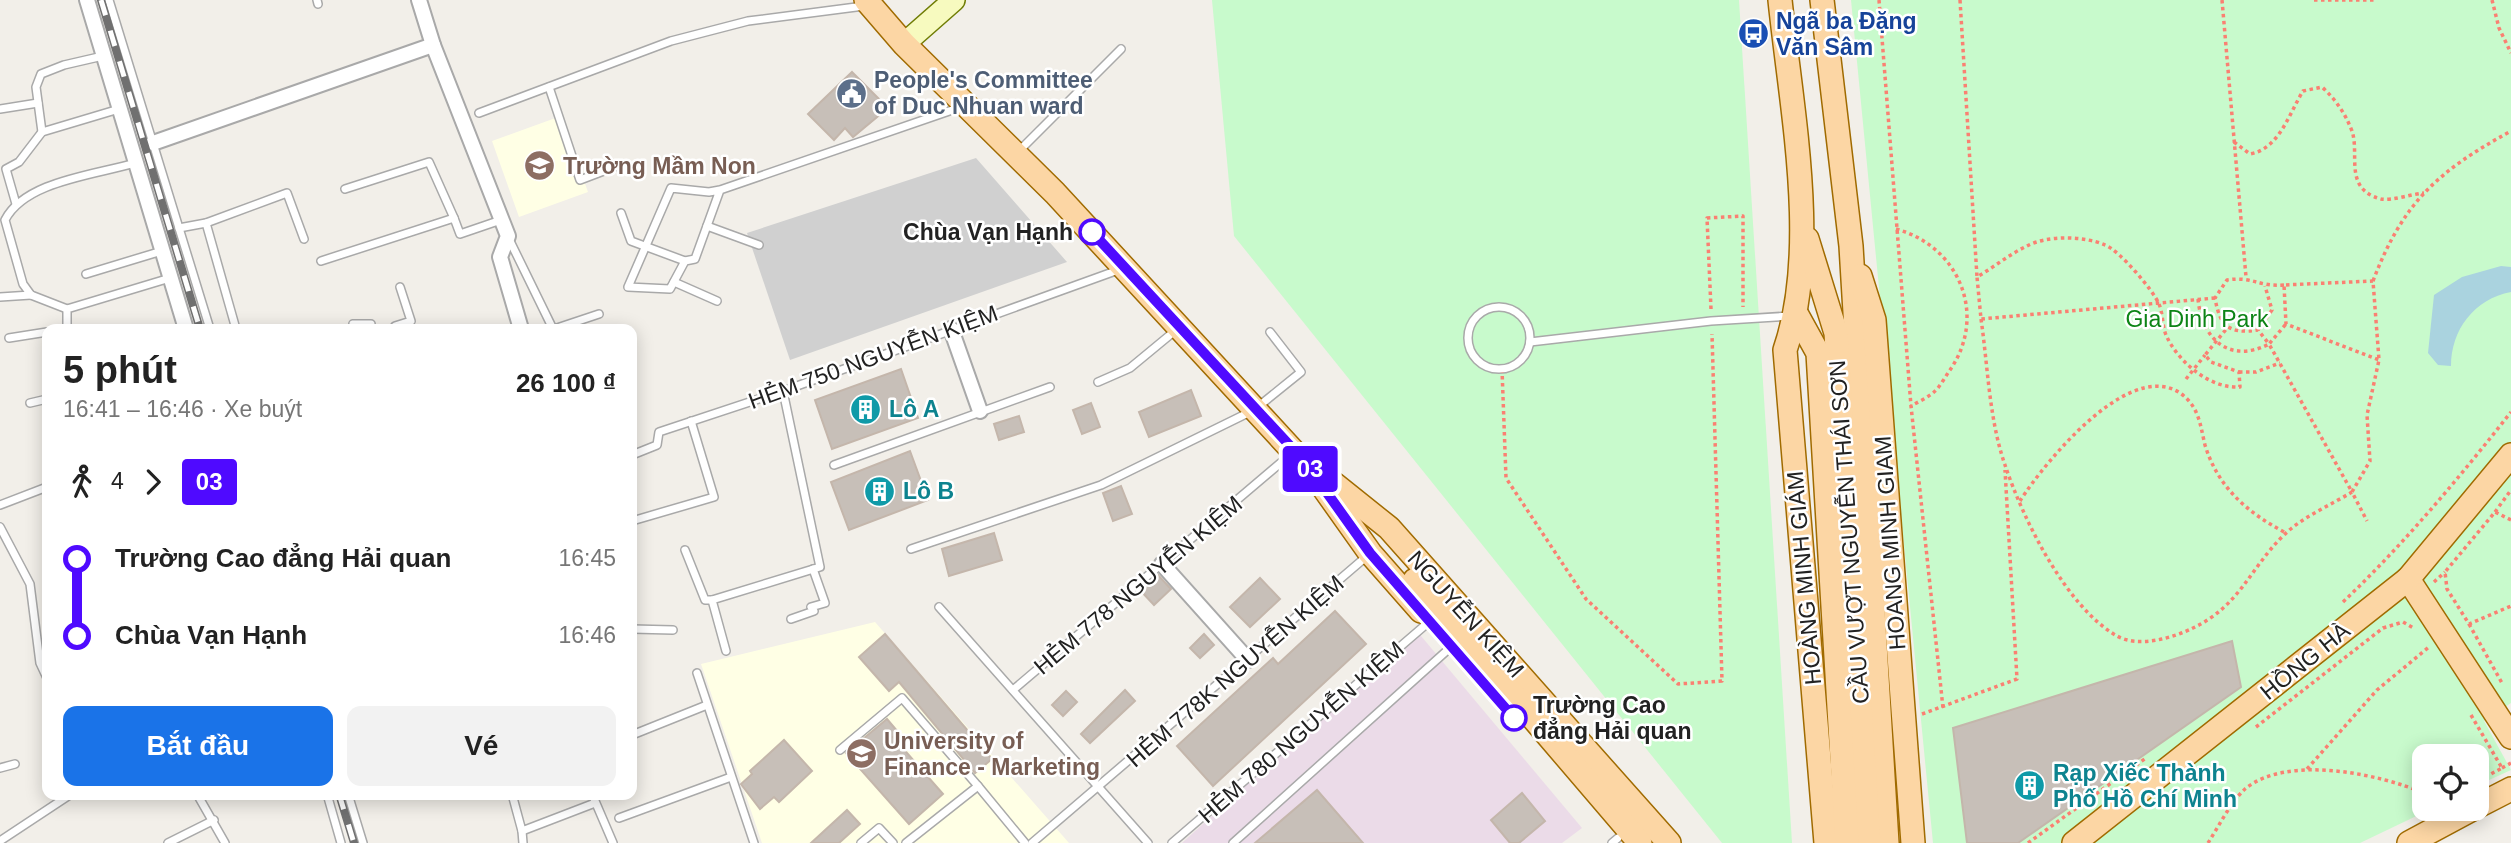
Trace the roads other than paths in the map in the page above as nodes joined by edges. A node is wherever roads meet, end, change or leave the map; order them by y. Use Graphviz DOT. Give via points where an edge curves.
graph roads {
  1 [pos="87,0"];
  2 [pos="109,0"];
  3 [pos="419,0"];
  4 [pos="954,0"];
  5 [pos="1780,0"];
  6 [pos="1822,0"];
  7 [pos="869,3"];
  8 [pos="904,44"];
  9 [pos="433,45"];
  10 [pos="1121,49"];
  11 [pos="103,56"];
  12 [pos="549,87"];
  13 [pos="38,103"];
  14 [pos="968,105"];
  15 [pos="119,108"];
  16 [pos="0,109"];
  17 [pos="479,113"];
  18 [pos="42,132"];
  19 [pos="153,143"];
  20 [pos="1016,154"];
  21 [pos="135,163"];
  22 [pos="622,164"];
  23 [pos="345,189"];
  24 [pos="720,190"];
  25 [pos="16,204"];
  26 [pos="621,213"];
  27 [pos="454,218"];
  28 [pos="502,220"];
  29 [pos="206,223"];
  30 [pos="708,226"];
  31 [pos="1803,226"];
  32 [pos="179,228"];
  33 [pos="508,236"];
  34 [pos="304,239"];
  35 [pos="759,245"];
  36 [pos="645,246"];
  37 [pos="1851,246"];
  38 [pos="162,251"];
  39 [pos="321,261"];
  40 [pos="685,261"];
  41 [pos="1125,267"];
  42 [pos="86,274"];
  43 [pos="170,278"];
  44 [pos="674,282"];
  45 [pos="400,287"];
  46 [pos="31,295"];
  47 [pos="0,297"];
  48 [pos="716,301"];
  49 [pos="67,309"];
  50 [pos="599,314"];
  51 [pos="1797,316"];
  52 [pos="67,324"];
  53 [pos="184,324"];
  54 [pos="208,324"];
  55 [pos="235,324"];
  56 [pos="353,324"];
  57 [pos="371,324"];
  58 [pos="401,324"];
  59 [pos="520,324"];
  60 [pos="551,324"];
  61 [pos="568,324"];
  62 [pos="1179,327"];
  63 [pos="1844,328"];
  64 [pos="951,329"];
  65 [pos="1270,332"];
  66 [pos="42,333"];
  67 [pos="9,338"];
  68 [pos="1530,342"];
  69 [pos="1098,382"];
  70 [pos="1050,387"];
  71 [pos="783,391"];
  72 [pos="42,401"];
  73 [pos="30,402"];
  74 [pos="1254,410"];
  75 [pos="980,411"];
  76 [pos="691,421"];
  77 [pos="637,453"];
  78 [pos="2511,454"];
  79 [pos="1300,457"];
  80 [pos="834,465"];
  81 [pos="42,489"];
  82 [pos="0,505"];
  83 [pos="637,520"];
  84 [pos="0,527"];
  85 [pos="1374,545"];
  86 [pos="911,549"];
  87 [pos="685,550"];
  88 [pos="1162,564"];
  89 [pos="813,569"];
  90 [pos="2408,579"];
  91 [pos="712,600"];
  92 [pos="939,607"];
  93 [pos="792,619"];
  94 [pos="1430,621"];
  95 [pos="637,629"];
  96 [pos="673,630"];
  97 [pos="1452,646"];
  98 [pos="726,651"];
  99 [pos="1248,660"];
  100 [pos="42,667"];
  101 [pos="696,673"];
  102 [pos="1013,690"];
  103 [pos="707,705"];
  104 [pos="637,733"];
  105 [pos="2511,737"];
  106 [pos="840,750"];
  107 [pos="15,764"];
  108 [pos="0,768"];
  109 [pos="731,777"];
  110 [pos="2506,778"];
  111 [pos="978,786"];
  112 [pos="1099,788"];
  113 [pos="2489,794"];
  114 [pos="62,800"];
  115 [pos="201,800"];
  116 [pos="329,800"];
  117 [pos="349,800"];
  118 [pos="514,800"];
  119 [pos="594,800"];
  120 [pos="595,803"];
  121 [pos="619,818"];
  122 [pos="214,820"];
  123 [pos="2450,821"];
  124 [pos="522,831"];
  125 [pos="0,841"];
  126 [pos="1617,841"];
  127 [pos="168,843"];
  128 [pos="225,843"];
  129 [pos="341,843"];
  130 [pos="363,843"];
  131 [pos="523,843"];
  132 [pos="613,843"];
  133 [pos="754,843"];
  134 [pos="862,843"];
  135 [pos="893,843"];
  136 [pos="906,843"];
  137 [pos="1025,843"];
  138 [pos="1032,843"];
  139 [pos="1148,843"];
  140 [pos="1172,843"];
  141 [pos="1233,843"];
  142 [pos="1640,843"];
  143 [pos="1669,843"];
  144 [pos="1826,843"];
  145 [pos="1847,843"];
  146 [pos="1869,843"];
  147 [pos="1887,843"];
  148 [pos="1913,843"];
  149 [pos="2074,843"];
  150 [pos="2409,843"];
  1 -- 11 [label="street"];
  2 -- 19 [label="lane"];
  3 -- 9 [label="street"];
  4 -- 8 [label="street"];
  5 -- 31 [label="main road, HOÀNG MINH GIÁM"];
  6 -- 37 [label="main road"];
  7 -- 8 [label="main road, NGUYỄN KIỆM"];
  7 -- 12 [label="lane" via="748,21 671,41"];
  8 -- 14 [label="main road, NGUYỄN KIỆM"];
  9 -- 19 [label="street"];
  9 -- 28 [label="street"];
  10 -- 20 [label="lane"];
  11 -- 13 [label="lane" via="41,74 36,88"];
  11 -- 15 [label="street"];
  12 -- 17 [label="lane"];
  12 -- 22 [label="lane" via="580,180"];
  13 -- 16 [label="lane"];
  13 -- 18 [label="lane"];
  14 -- 20 [label="main road, NGUYỄN KIỆM"];
  14 -- 24 [label="lane"];
  15 -- 18 [label="lane"];
  15 -- 21 [label="street"];
  18 -- 25 [label="lane" via="19,162 6,169"];
  19 -- 32 [label="lane"];
  20 -- 41 [label="main road, NGUYỄN KIỆM"];
  21 -- 25 [label="lane" via="65,181"];
  21 -- 38 [label="street"];
  23 -- 27 [label="lane" via="429,162"];
  24 -- 30 [label="lane"];
  24 -- 36 [label="lane" via="671,188"];
  25 -- 46 [label="lane" via="5,220 23,284"];
  26 -- 36 [label="lane" via="631,241"];
  27 -- 28 [label="lane" via="460,234"];
  27 -- 39 [label="lane"];
  28 -- 33 [label="street"];
  29 -- 32 [label="lane"];
  29 -- 34 [label="lane" via="287,193"];
  29 -- 55 [label="lane"];
  30 -- 35 [label="lane"];
  30 -- 40 [label="lane" via="695,259"];
  31 -- 51 [label="main road, HOÀNG MINH GIÁM"];
  31 -- 63 [label="main road, CẦU VƯỢT NGUYỄN THÁI SƠN"];
  32 -- 54 [label="lane"];
  33 -- 59 [label="street" via="500,257"];
  33 -- 60 [label="lane"];
  36 -- 40 [label="lane"];
  36 -- 44 [label="lane" via="628,287 670,289"];
  37 -- 63 [label="main road"];
  37 -- 148 [label="main road, HOANG MINH GIAM" via="1874,320"];
  38 -- 42 [label="lane"];
  38 -- 43 [label="street"];
  40 -- 44 [label="lane"];
  41 -- 62 [label="main road, NGUYỄN KIỆM"];
  41 -- 64 [label="lane, HẺM 750 NGUYỄN KIỆM"];
  43 -- 49 [label="lane"];
  43 -- 53 [label="street"];
  44 -- 48 [label="lane"];
  45 -- 58 [label="lane" via="411,321"];
  46 -- 47 [label="lane"];
  46 -- 49 [label="lane"];
  49 -- 52 [label="lane"];
  50 -- 61 [label="lane"];
  51 -- 68 [label="lane"];
  51 -- 144 [label="main road, HOÀNG MINH GIÁM" via="1785,350"];
  51 -- 145 [label="main road, HOÀNG MINH GIÁM" via="1818,353"];
  56 -- 57 [label="lane"];
  62 -- 69 [label="lane" via="1130,368"];
  62 -- 74 [label="main road, NGUYỄN KIỆM"];
  63 -- 146 [label="main road, CẦU VƯỢT NGUYỄN THÁI SƠN"];
  63 -- 147 [label="main road, CẦU VƯỢT NGUYỄN THÁI SƠN"];
  64 -- 71 [label="lane, HẺM 750 NGUYỄN KIỆM"];
  64 -- 75 [label="street"];
  65 -- 74 [label="lane" via="1301,372"];
  66 -- 67 [label="lane"];
  68 -- 68 [label="lane" via="1527,325 1514,310 1495,307 1477,316 1468,334 1472,353 1485,365 1502,369 1518,362"];
  70 -- 75 [label="lane"];
  71 -- 76 [label="lane, HẺM 750 NGUYỄN KIỆM"];
  71 -- 89 [label="lane" via="820,567"];
  72 -- 73 [label="lane"];
  74 -- 79 [label="main road, NGUYỄN KIỆM"];
  74 -- 86 [label="lane" via="1101,485"];
  75 -- 80 [label="lane"];
  76 -- 77 [label="lane, HẺM 750 NGUYỄN KIỆM" via="659,432 657,445"];
  76 -- 83 [label="lane" via="715,497"];
  78 -- 90 [label="main road, HỒNG HÀ"];
  79 -- 85 [label="main road"];
  79 -- 88 [label="lane, HẺM 778 NGUYỄN KIỆM"];
  79 -- 143 [label="main road, NGUYỄN KIỆM" via="1389,528"];
  81 -- 82 [label="lane"];
  84 -- 100 [label="lane" via="30,584"];
  85 -- 94 [label="main road, NGUYỄN KIỆM"];
  85 -- 99 [label="lane, HẺM 778K NGUYỄN KIỆM"];
  85 -- 142 [label="main road"];
  87 -- 91 [label="lane" via="705,600"];
  88 -- 99 [label="street"];
  88 -- 102 [label="lane, HẺM 778 NGUYỄN KIỆM"];
  89 -- 91 [label="lane"];
  89 -- 93 [label="lane" via="825,603"];
  90 -- 105 [label="main road"];
  90 -- 149 [label="main road, HỒNG HÀ"];
  91 -- 98 [label="lane"];
  92 -- 102 [label="lane, HẺM 778 NGUYỄN KIỆM"];
  94 -- 97 [label="main road, NGUYỄN KIỆM"];
  94 -- 140 [label="lane, HẺM 780 NGUYỄN KIỆM"];
  95 -- 96 [label="lane"];
  97 -- 126 [label="main road, NGUYỄN KIỆM"];
  97 -- 141 [label="lane"];
  99 -- 112 [label="lane, HẺM 778K NGUYỄN KIỆM"];
  101 -- 103 [label="lane"];
  102 -- 112 [label="lane, HẺM 778 NGUYỄN KIỆM"];
  103 -- 104 [label="lane"];
  103 -- 109 [label="lane"];
  106 -- 111 [label="lane" via="902,698"];
  107 -- 108 [label="lane"];
  109 -- 121 [label="lane"];
  109 -- 133 [label="lane"];
  110 -- 113 [label="main road"];
  111 -- 136 [label="lane"];
  111 -- 137 [label="lane"];
  112 -- 138 [label="lane, HẺM 778K NGUYỄN KIỆM"];
  112 -- 139 [label="lane, HẺM 778 NGUYỄN KIỆM"];
  114 -- 125 [label="lane"];
  115 -- 122 [label="lane"];
  116 -- 129 [label="lane"];
  117 -- 130 [label="lane"];
  118 -- 124 [label="lane"];
  119 -- 120 [label="lane"];
  120 -- 124 [label="lane"];
  120 -- 132 [label="lane"];
  122 -- 127 [label="lane"];
  122 -- 128 [label="lane"];
  123 -- 150 [label="main road"];
  124 -- 131 [label="lane"];
  134 -- 135 [label="lane" via="879,828"];
}
